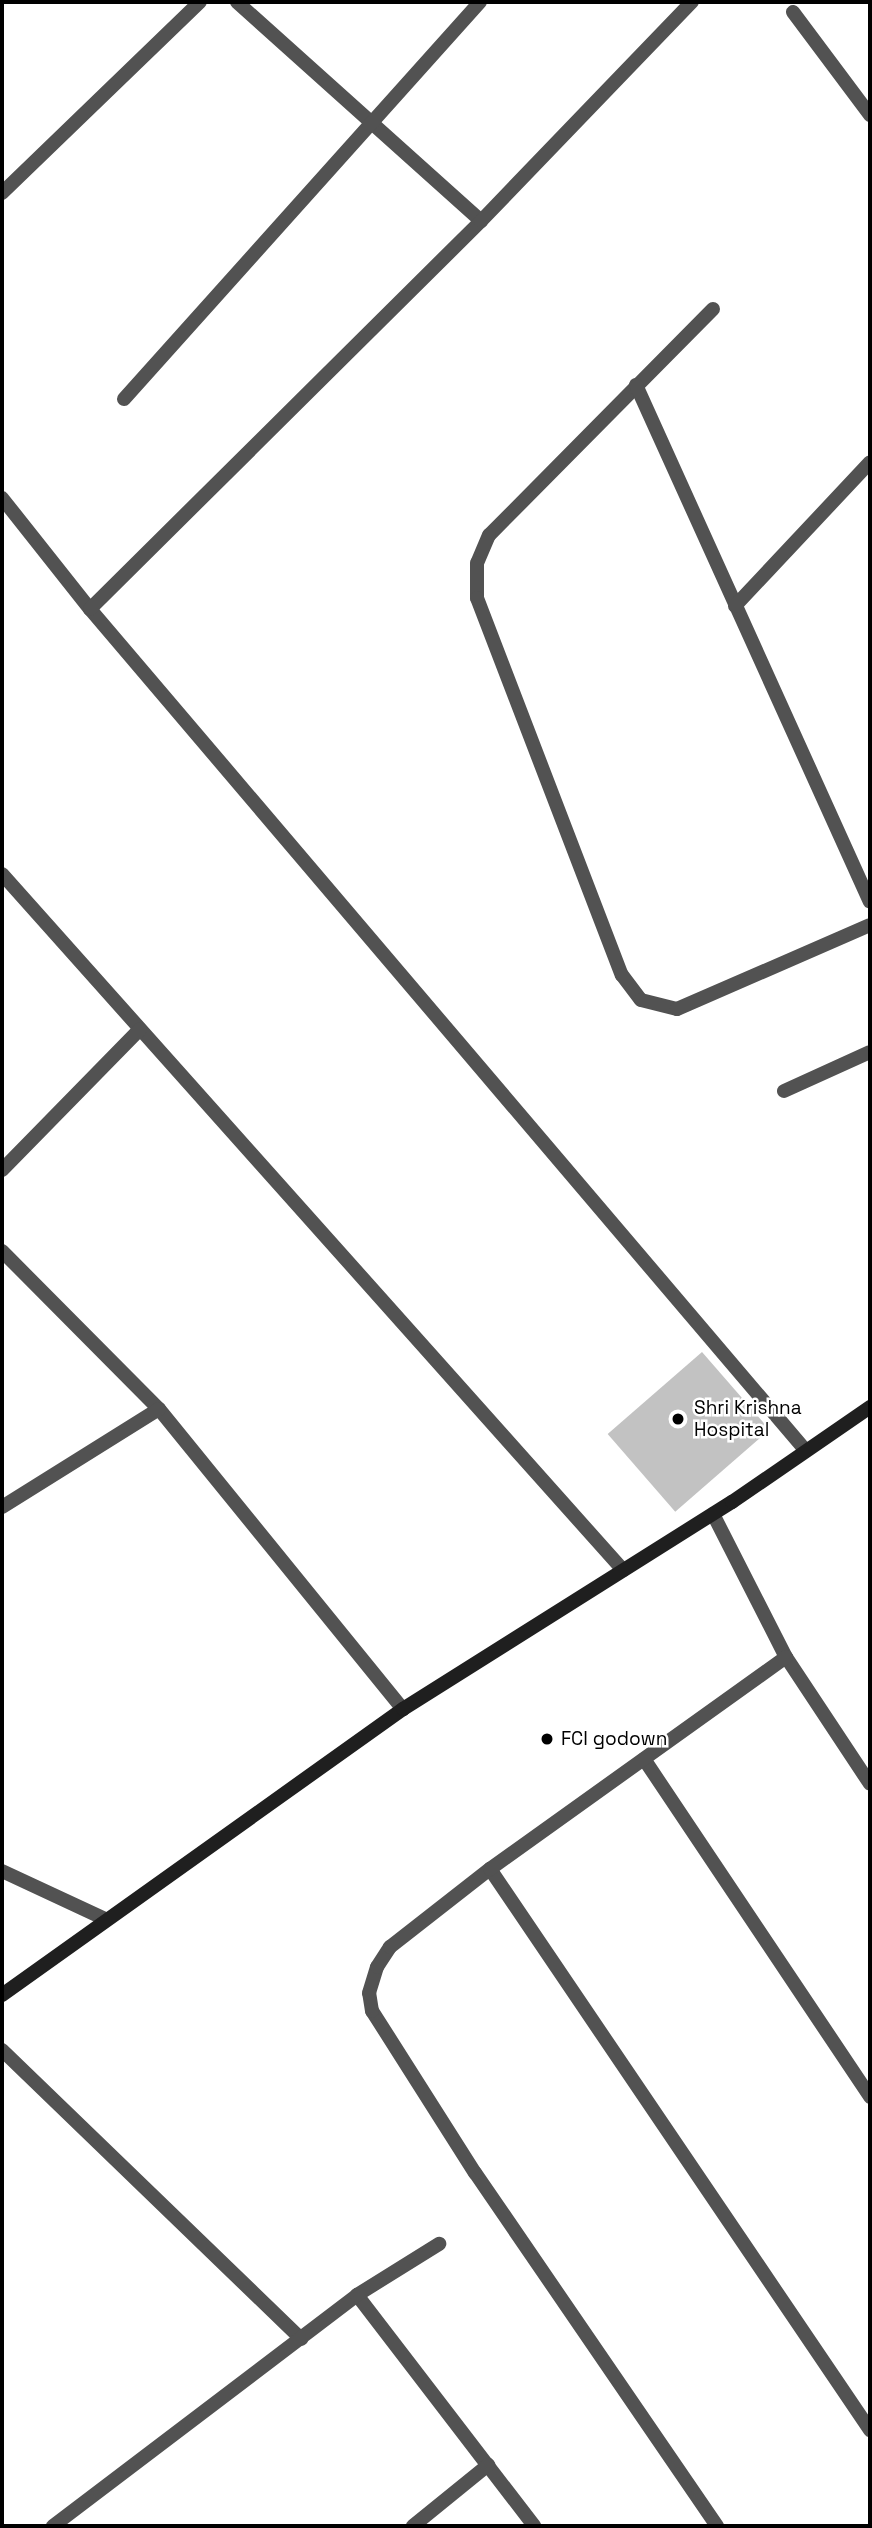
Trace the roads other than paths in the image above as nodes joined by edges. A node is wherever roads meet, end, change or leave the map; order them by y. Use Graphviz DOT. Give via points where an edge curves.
graph roads {
  1 [pos="200,2"];
  2 [pos="237,2"];
  3 [pos="480,2"];
  4 [pos="692,2"];
  5 [pos="793,12"];
  6 [pos="870,114"];
  7 [pos="372,119"];
  8 [pos="2,193"];
  9 [pos="481,220"];
  10 [pos="713,309"];
  11 [pos="636,385"];
  12 [pos="124,399"];
  13 [pos="870,462"];
  14 [pos="2,498"];
  15 [pos="735,606"];
  16 [pos="90,609"];
  17 [pos="2,874"];
  18 [pos="870,902"];
  19 [pos="870,925"];
  20 [pos="140,1029"];
  21 [pos="870,1052"];
  22 [pos="784,1091"];
  23 [pos="2,1170"];
  24 [pos="2,1251"];
  25 [pos="870,1407"];
  26 [pos="159,1409"];
  27 [pos="806,1451"];
  28 [pos="2,1507"];
  29 [pos="713,1514"];
  30 [pos="623,1570"];
  31 [pos="786,1657"];
  32 [pos="403,1709"];
  33 [pos="644,1759"];
  34 [pos="870,1784"];
  35 [pos="490,1869"];
  36 [pos="2,1871"];
  37 [pos="105,1919"];
  38 [pos="2,1995"];
  39 [pos="2,2050"];
  40 [pos="870,2097"];
  41 [pos="439,2244"];
  42 [pos="357,2295"];
  43 [pos="301,2339"];
  44 [pos="870,2430"];
  45 [pos="488,2465"];
  46 [pos="53,2526"];
  47 [pos="414,2526"];
  48 [pos="534,2526"];
  49 [pos="717,2526"];
  1 -- 8 [label="street"];
  2 -- 7 [label="street"];
  3 -- 7 [label="street"];
  4 -- 9 [label="street"];
  5 -- 6 [label="street"];
  7 -- 9 [label="street"];
  7 -- 12 [label="street"];
  9 -- 16 [label="street"];
  10 -- 11 [label="street"];
  11 -- 15 [label="street"];
  11 -- 19 [label="street" via="489,535 477,564 477,598 622,975 641,1000 677,1009"];
  13 -- 15 [label="street"];
  14 -- 16 [label="street"];
  15 -- 18 [label="street"];
  16 -- 27 [label="street"];
  17 -- 20 [label="street"];
  20 -- 23 [label="street"];
  20 -- 30 [label="street"];
  21 -- 22 [label="street"];
  24 -- 26 [label="street"];
  25 -- 27 [label="street"];
  26 -- 28 [label="street"];
  26 -- 32 [label="street"];
  27 -- 29 [label="street"];
  29 -- 30 [label="street"];
  29 -- 31 [label="street"];
  30 -- 32 [label="street"];
  31 -- 33 [label="street"];
  31 -- 34 [label="street"];
  32 -- 37 [label="street"];
  33 -- 35 [label="street"];
  33 -- 40 [label="street"];
  35 -- 44 [label="street"];
  35 -- 49 [label="street" via="390,1947 369,1993 372,2011 475,2174"];
  36 -- 37 [label="street"];
  37 -- 38 [label="street"];
  39 -- 43 [label="street"];
  41 -- 42 [label="street"];
  42 -- 43 [label="street"];
  42 -- 45 [label="street"];
  43 -- 46 [label="street"];
  45 -- 47 [label="street"];
  45 -- 48 [label="street"];
}
